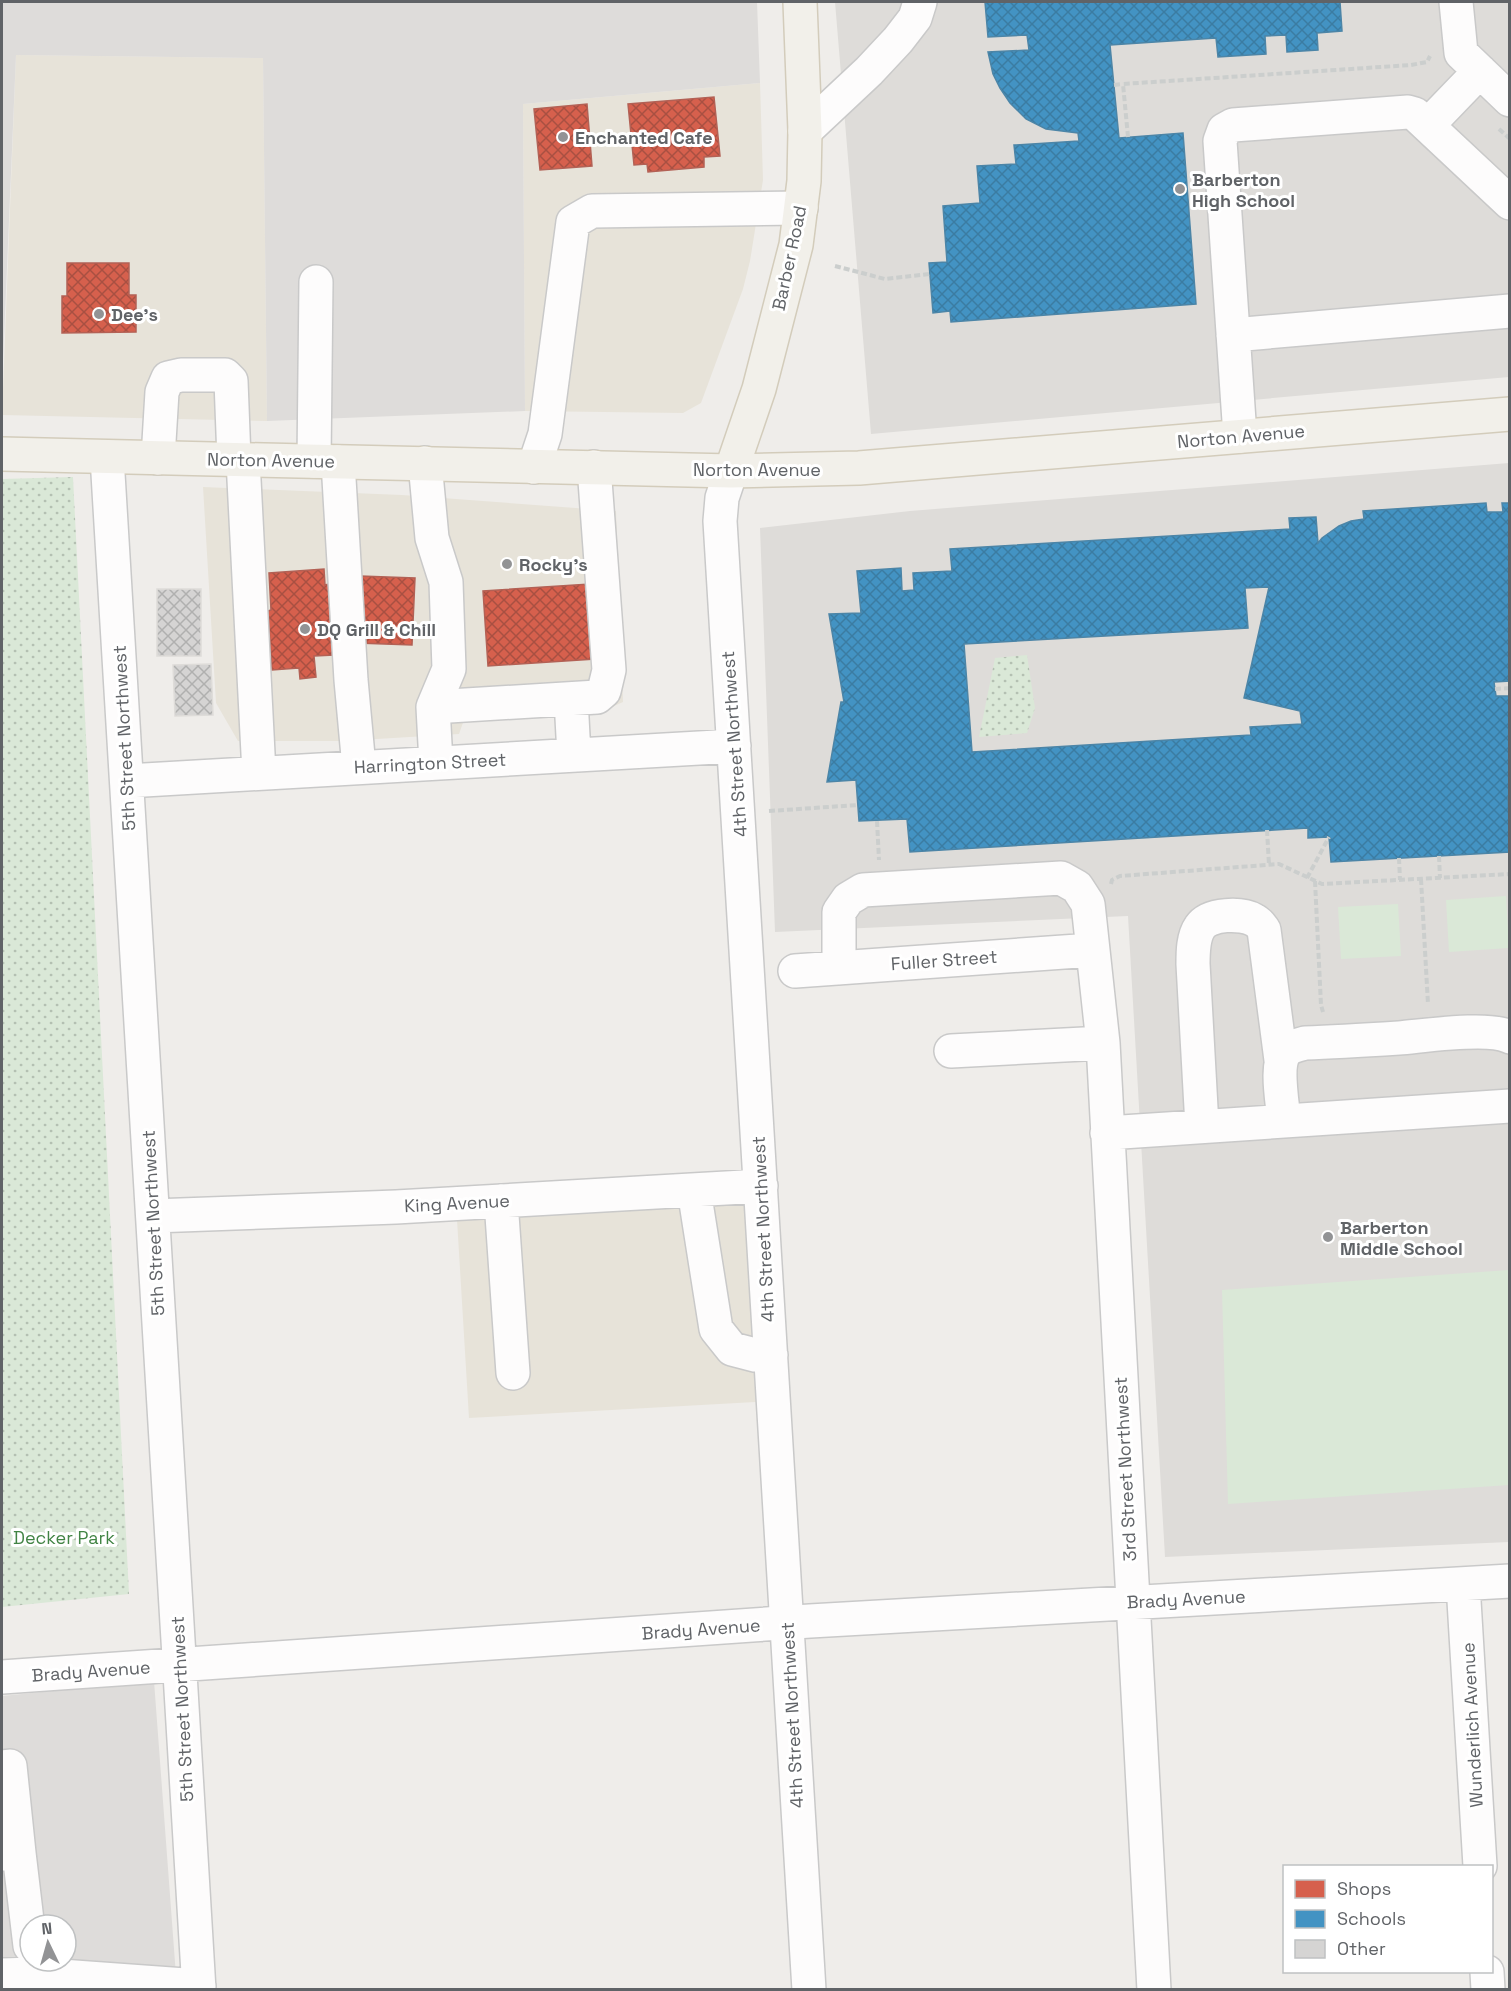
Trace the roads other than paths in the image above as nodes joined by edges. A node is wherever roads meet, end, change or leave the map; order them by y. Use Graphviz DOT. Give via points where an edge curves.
graph roads {
  1 [pos="800,2"];
  2 [pos="920,2"];
  3 [pos="1456,2"];
  4 [pos="1480,71"];
  5 [pos="1509,100"];
  6 [pos="1428,125"];
  7 [pos="805,131"];
  8 [pos="1509,202"];
  9 [pos="801,208"];
  10 [pos="316,282"];
  11 [pos="1509,311"];
  12 [pos="1233,335"];
  13 [pos="1509,414"];
  14 [pos="1240,436"];
  15 [pos="2,454"];
  16 [pos="107,457"];
  17 [pos="158,458"];
  18 [pos="239,460"];
  19 [pos="326,461"];
  20 [pos="425,463"];
  21 [pos="534,467"];
  22 [pos="594,467"];
  23 [pos="731,471"];
  24 [pos="571,699"];
  25 [pos="433,707"];
  26 [pos="734,746"];
  27 [pos="574,755"];
  28 [pos="436,763"];
  29 [pos="359,767"];
  30 [pos="259,773"];
  31 [pos="127,781"];
  32 [pos="1092,950"];
  33 [pos="839,968"];
  34 [pos="795,971"];
  35 [pos="1509,1037"];
  36 [pos="1103,1043"];
  37 [pos="951,1051"];
  38 [pos="1281,1060"];
  39 [pos="1509,1106"];
  40 [pos="1284,1121"];
  41 [pos="1202,1126"];
  42 [pos="1107,1133"];
  43 [pos="761,1186"];
  44 [pos="694,1190"];
  45 [pos="501,1201"];
  46 [pos="153,1216"];
  47 [pos="771,1354"];
  48 [pos="513,1373"];
  49 [pos="1509,1581"];
  50 [pos="1463,1584"];
  51 [pos="1133,1602"];
  52 [pos="786,1623"];
  53 [pos="179,1665"];
  54 [pos="2,1677"];
  55 [pos="2,1767"];
  56 [pos="10,1854"];
  57 [pos="1480,1865"];
  58 [pos="18,1917"];
  59 [pos="78,1971"];
  60 [pos="1487,1973"];
  61 [pos="199,1988"];
  62 [pos="809,1989"];
  63 [pos="1154,1989"];
  64 [pos="1488,1989"];
  1 -- 7 [label="main road, Barber Road"];
  2 -- 7 [label="street" via="915,18 898,40"];
  3 -- 4 [label="street" via="1461,53"];
  4 -- 5 [label="street"];
  4 -- 6 [label="street"];
  6 -- 8 [label="street"];
  6 -- 12 [label="street" via="1408,112 1233,125 1224,130 1220,141"];
  7 -- 9 [label="main road, Barber Road"];
  9 -- 21 [label="street" via="592,211 573,222 545,434"];
  9 -- 23 [label="main road, Barber Road" via="796,245 759,389"];
  10 -- 19 [label="street"];
  11 -- 12 [label="street"];
  12 -- 14 [label="street"];
  13 -- 14 [label="main road, Norton Avenue"];
  14 -- 23 [label="main road, Norton Avenue" via="859,468"];
  15 -- 16 [label="main road, Norton Avenue"];
  16 -- 17 [label="main road, Norton Avenue"];
  16 -- 31 [label="street, 5th Street Northwest"];
  17 -- 18 [label="main road, Norton Avenue"];
  17 -- 18 [label="street" via="162,392 168,378 225,375 231,381"];
  18 -- 19 [label="main road, Norton Avenue"];
  18 -- 30 [label="street"];
  19 -- 20 [label="main road, Norton Avenue"];
  19 -- 29 [label="street"];
  20 -- 21 [label="main road, Norton Avenue"];
  20 -- 25 [label="street" via="432,538 446,582 449,669"];
  21 -- 22 [label="main road, Norton Avenue"];
  22 -- 23 [label="main road, Norton Avenue"];
  22 -- 24 [label="street" via="609,670 604,692 597,697"];
  23 -- 26 [label="street, 4th Street Northwest" via="720,521"];
  24 -- 25 [label="street"];
  24 -- 27 [label="street"];
  25 -- 28 [label="street"];
  26 -- 27 [label="street, Harrington Street"];
  26 -- 43 [label="street, 4th Street Northwest"];
  27 -- 28 [label="street, Harrington Street"];
  28 -- 29 [label="street, Harrington Street"];
  29 -- 30 [label="street, Harrington Street"];
  30 -- 31 [label="street, Harrington Street"];
  31 -- 46 [label="street, 5th Street Northwest"];
  32 -- 33 [label="street, Fuller Street"];
  32 -- 33 [label="street, 3rd Street Northwest" via="1088,904 1077,887 1060,878 864,890 848,898 839,912"];
  32 -- 36 [label="street, 3rd Street Northwest"];
  33 -- 34 [label="street, Fuller Street"];
  35 -- 38 [label="street" via="1491,1032 1305,1043 1293,1046"];
  36 -- 37 [label="street"];
  36 -- 42 [label="street, 3rd Street Northwest"];
  38 -- 40 [label="street"];
  38 -- 41 [label="street" via="1264,930 1258,921 1241,916 1207,921 1200,926 1193,949"];
  39 -- 40 [label="street"];
  40 -- 41 [label="street"];
  41 -- 42 [label="street"];
  42 -- 51 [label="street, 3rd Street Northwest"];
  43 -- 44 [label="street, King Avenue"];
  43 -- 47 [label="street, 4th Street Northwest"];
  44 -- 45 [label="street, King Avenue"];
  44 -- 47 [label="street" via="716,1329 732,1349 755,1355"];
  45 -- 46 [label="street, King Avenue"];
  45 -- 48 [label="street"];
  46 -- 53 [label="street, 5th Street Northwest"];
  47 -- 52 [label="street, 4th Street Northwest"];
  49 -- 50 [label="street, Brady Avenue"];
  50 -- 51 [label="street, Brady Avenue"];
  50 -- 57 [label="street, Wunderlich Avenue"];
  51 -- 52 [label="street, Brady Avenue"];
  51 -- 63 [label="street, 3rd Street Northwest"];
  52 -- 53 [label="street, Brady Avenue"];
  52 -- 62 [label="street, 4th Street Northwest"];
  53 -- 54 [label="street, Brady Avenue"];
  53 -- 61 [label="street, 5th Street Northwest"];
  55 -- 56 [label="street" via="10,1766"];
  56 -- 58 [label="street"];
  59 -- 61 [label="street"];
  60 -- 64 [label="street"];
}
